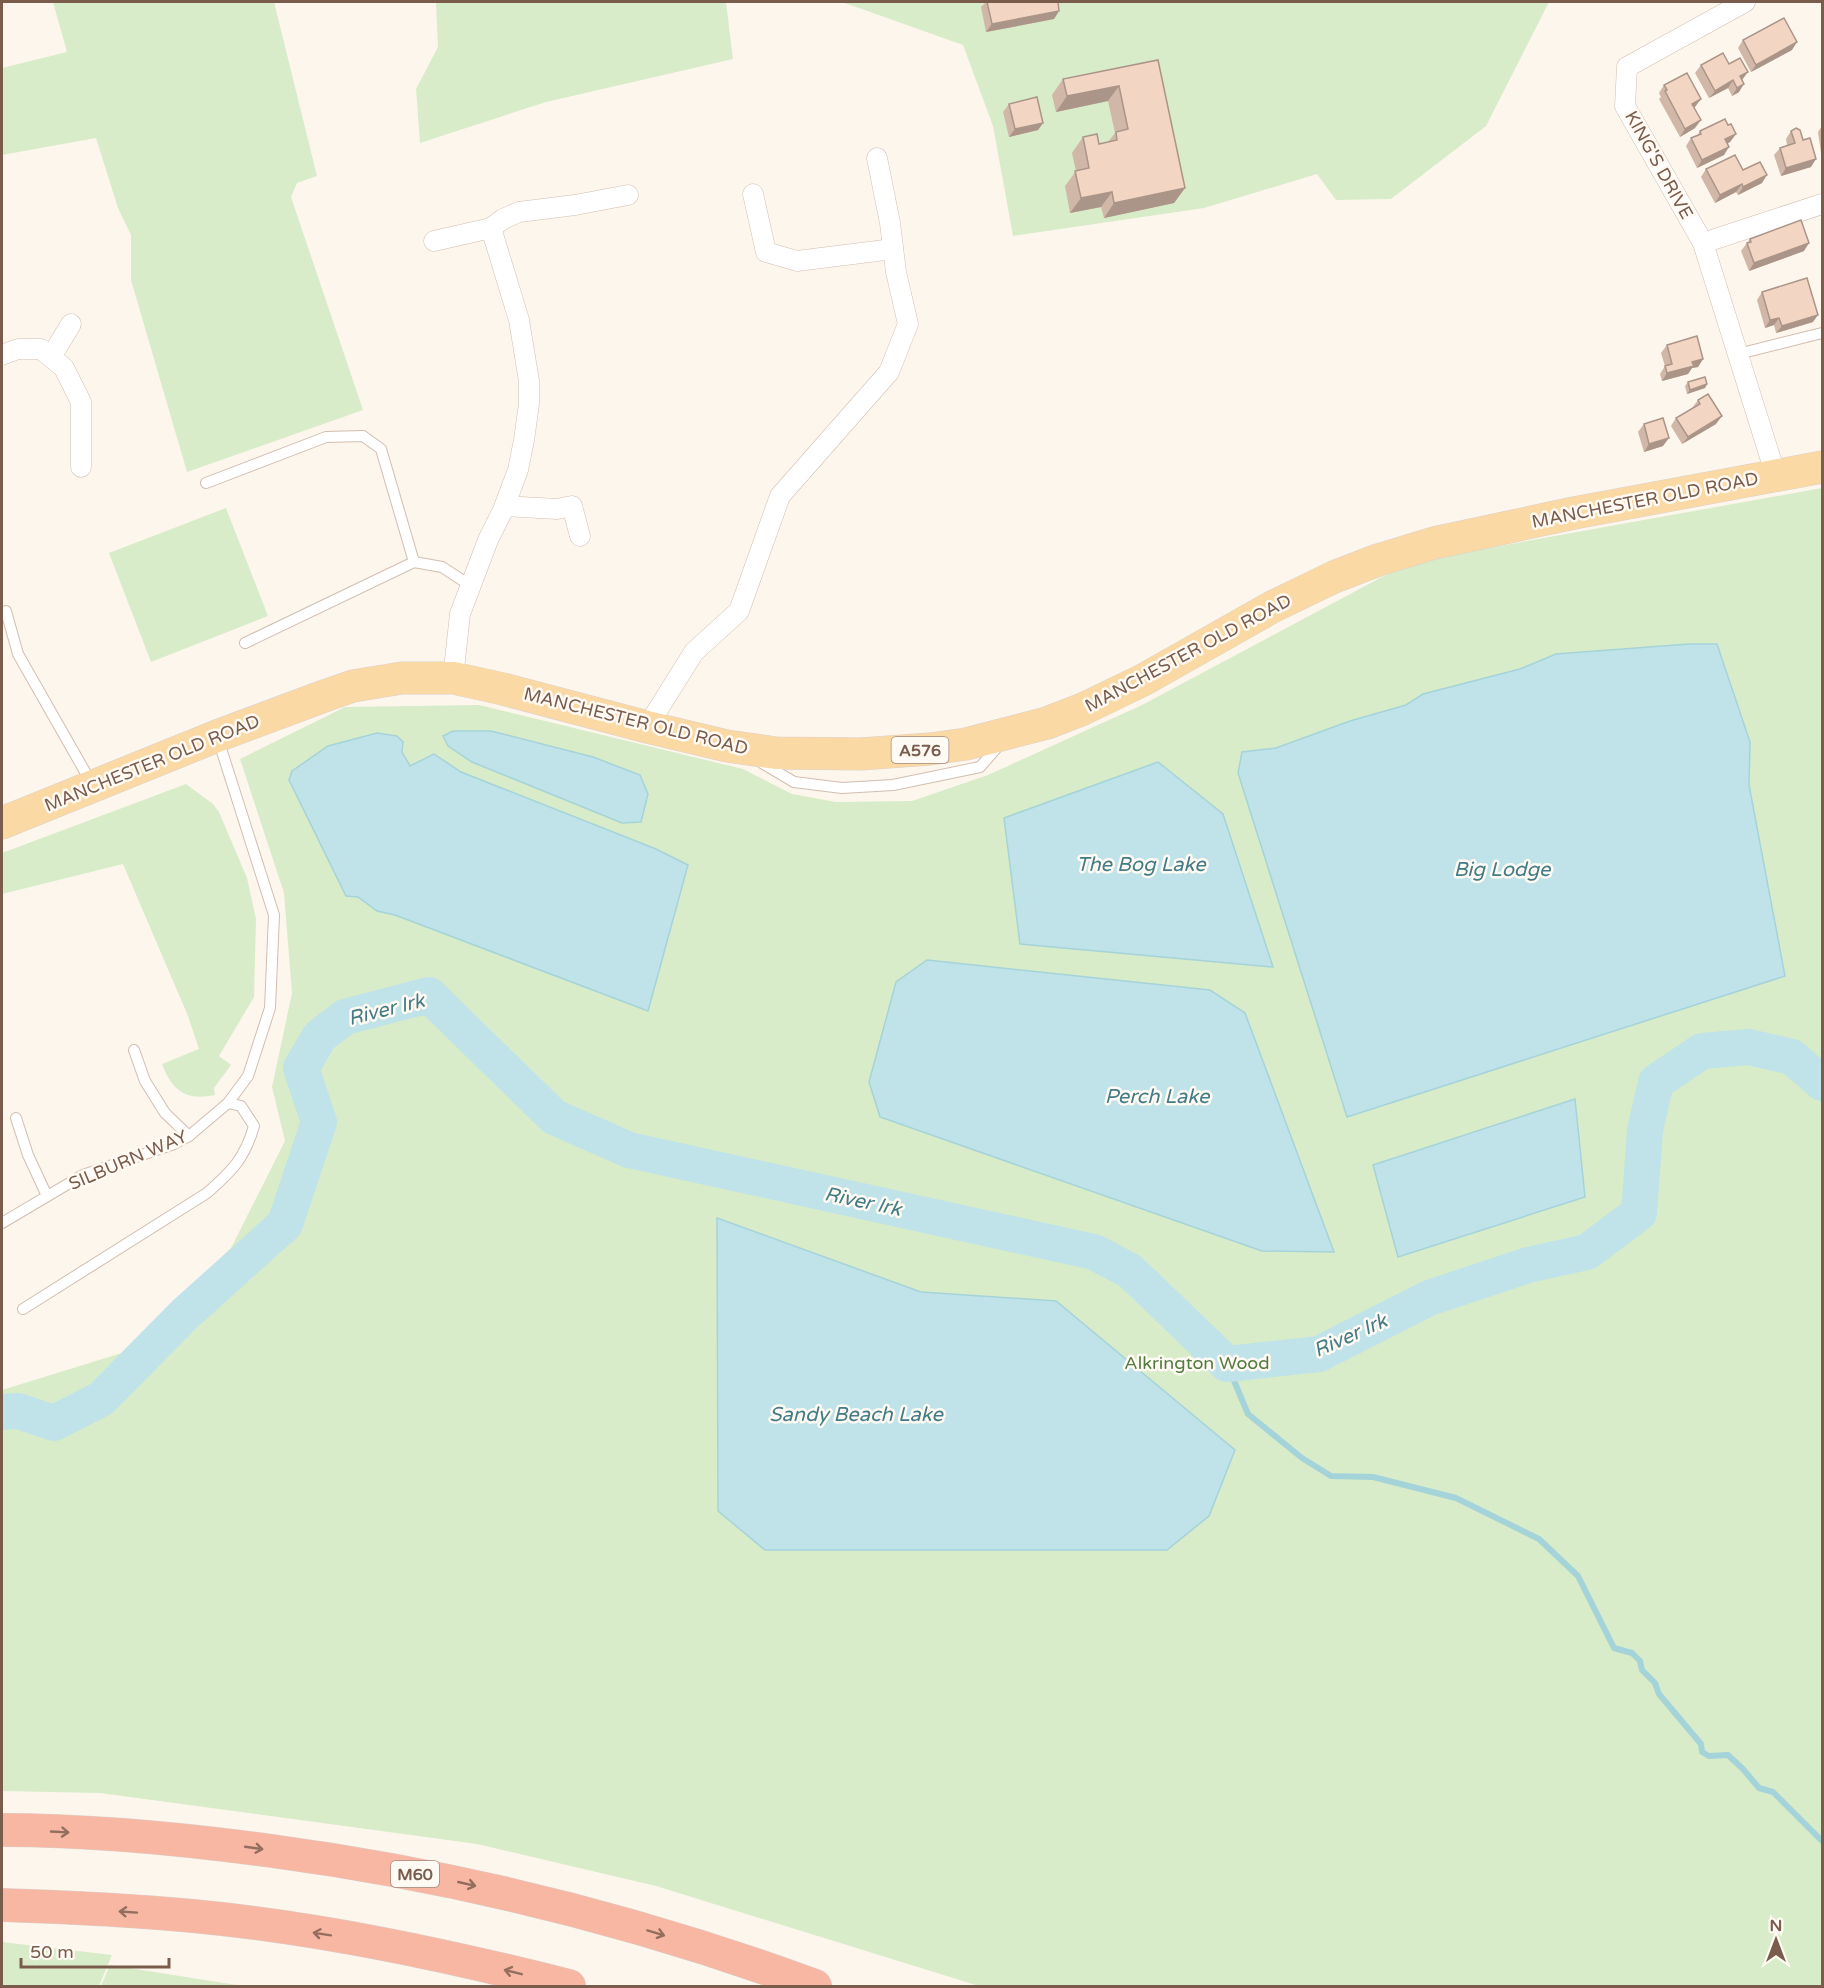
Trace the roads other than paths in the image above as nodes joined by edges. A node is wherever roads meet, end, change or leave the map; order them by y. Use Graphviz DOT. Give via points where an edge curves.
graph roads {
  1 [pos="1745,2"];
  2 [pos="877,158"];
  3 [pos="753,194"];
  4 [pos="628,195"];
  5 [pos="1822,204"];
  6 [pos="491,228"];
  7 [pos="434,241"];
  8 [pos="1703,243"];
  9 [pos="893,249"];
  10 [pos="70,324"];
  11 [pos="1822,333"];
  12 [pos="1738,354"];
  13 [pos="2,355"];
  14 [pos="51,357"];
  15 [pos="81,467"];
  16 [pos="1822,467"];
  17 [pos="1776,476"];
  18 [pos="206,483"];
  19 [pos="505,506"];
  20 [pos="580,536"];
  21 [pos="414,562"];
  22 [pos="471,586"];
  23 [pos="6,611"];
  24 [pos="245,644"];
  25 [pos="453,678"];
  26 [pos="646,728"];
  27 [pos="217,736"];
  28 [pos="94,786"];
  29 [pos="2,823"];
  30 [pos="134,1050"];
  31 [pos="228,1103"];
  32 [pos="16,1118"];
  33 [pos="189,1137"];
  34 [pos="47,1196"];
  35 [pos="2,1223"];
  36 [pos="23,1309"];
  37 [pos="2,1830"];
  38 [pos="2,1905"];
  39 [pos="569,1986"];
  40 [pos="815,1986"];
  1 -- 8 [label="street, KING'S DRIVE" via="1627,67 1625,106"];
  2 -- 9 [label="street"];
  3 -- 9 [label="street" via="766,252 797,261"];
  4 -- 6 [label="street" via="517,212"];
  5 -- 8 [label="street"];
  6 -- 7 [label="street"];
  6 -- 19 [label="street" via="519,320 529,381 524,440"];
  8 -- 12 [label="street, KING'S DRIVE"];
  9 -- 26 [label="street" via="908,324 889,372 780,496 739,611 694,652"];
  10 -- 14 [label="street"];
  11 -- 12 [label="lane"];
  12 -- 17 [label="street, KING'S DRIVE"];
  13 -- 14 [label="street" via="41,350"];
  14 -- 15 [label="street" via="64,368 81,402"];
  16 -- 17 [label="main road, MANCHESTER OLD ROAD / A576"];
  17 -- 26 [label="main road, MANCHESTER OLD ROAD / A576" via="1574,513 1434,543 1378,560 1272,607 1083,709 1047,723 966,744 861,754 776,753"];
  18 -- 21 [label="lane" via="326,437 363,436 381,449"];
  19 -- 20 [label="street" via="572,506"];
  19 -- 22 [label="street"];
  21 -- 22 [label="lane" via="442,567"];
  21 -- 24 [label="lane"];
  22 -- 25 [label="street" via="460,614"];
  23 -- 28 [label="lane" via="18,654"];
  25 -- 26 [label="main road, MANCHESTER OLD ROAD / A576"];
  25 -- 27 [label="main road, MANCHESTER OLD ROAD / A576" via="402,678 353,686"];
  27 -- 28 [label="main road, MANCHESTER OLD ROAD / A576"];
  27 -- 31 [label="lane, SILBURN WAY" via="274,915 270,1008 248,1076"];
  28 -- 29 [label="main road, MANCHESTER OLD ROAD / A576"];
  30 -- 33 [label="lane" via="145,1081 165,1113"];
  31 -- 33 [label="lane, SILBURN WAY"];
  31 -- 36 [label="lane" via="241,1107 254,1126 248,1145 231,1171 207,1192"];
  32 -- 34 [label="lane"];
  33 -- 34 [label="lane, SILBURN WAY" via="83,1175"];
  34 -- 35 [label="lane, SILBURN WAY"];
  37 -- 40 [label="highway, M60, one-way" via="125,1835 230,1845 447,1880 598,1916 745,1960"];
  39 -- 38 [label="highway, one-way" via="390,1945 284,1928 194,1916"];
}
